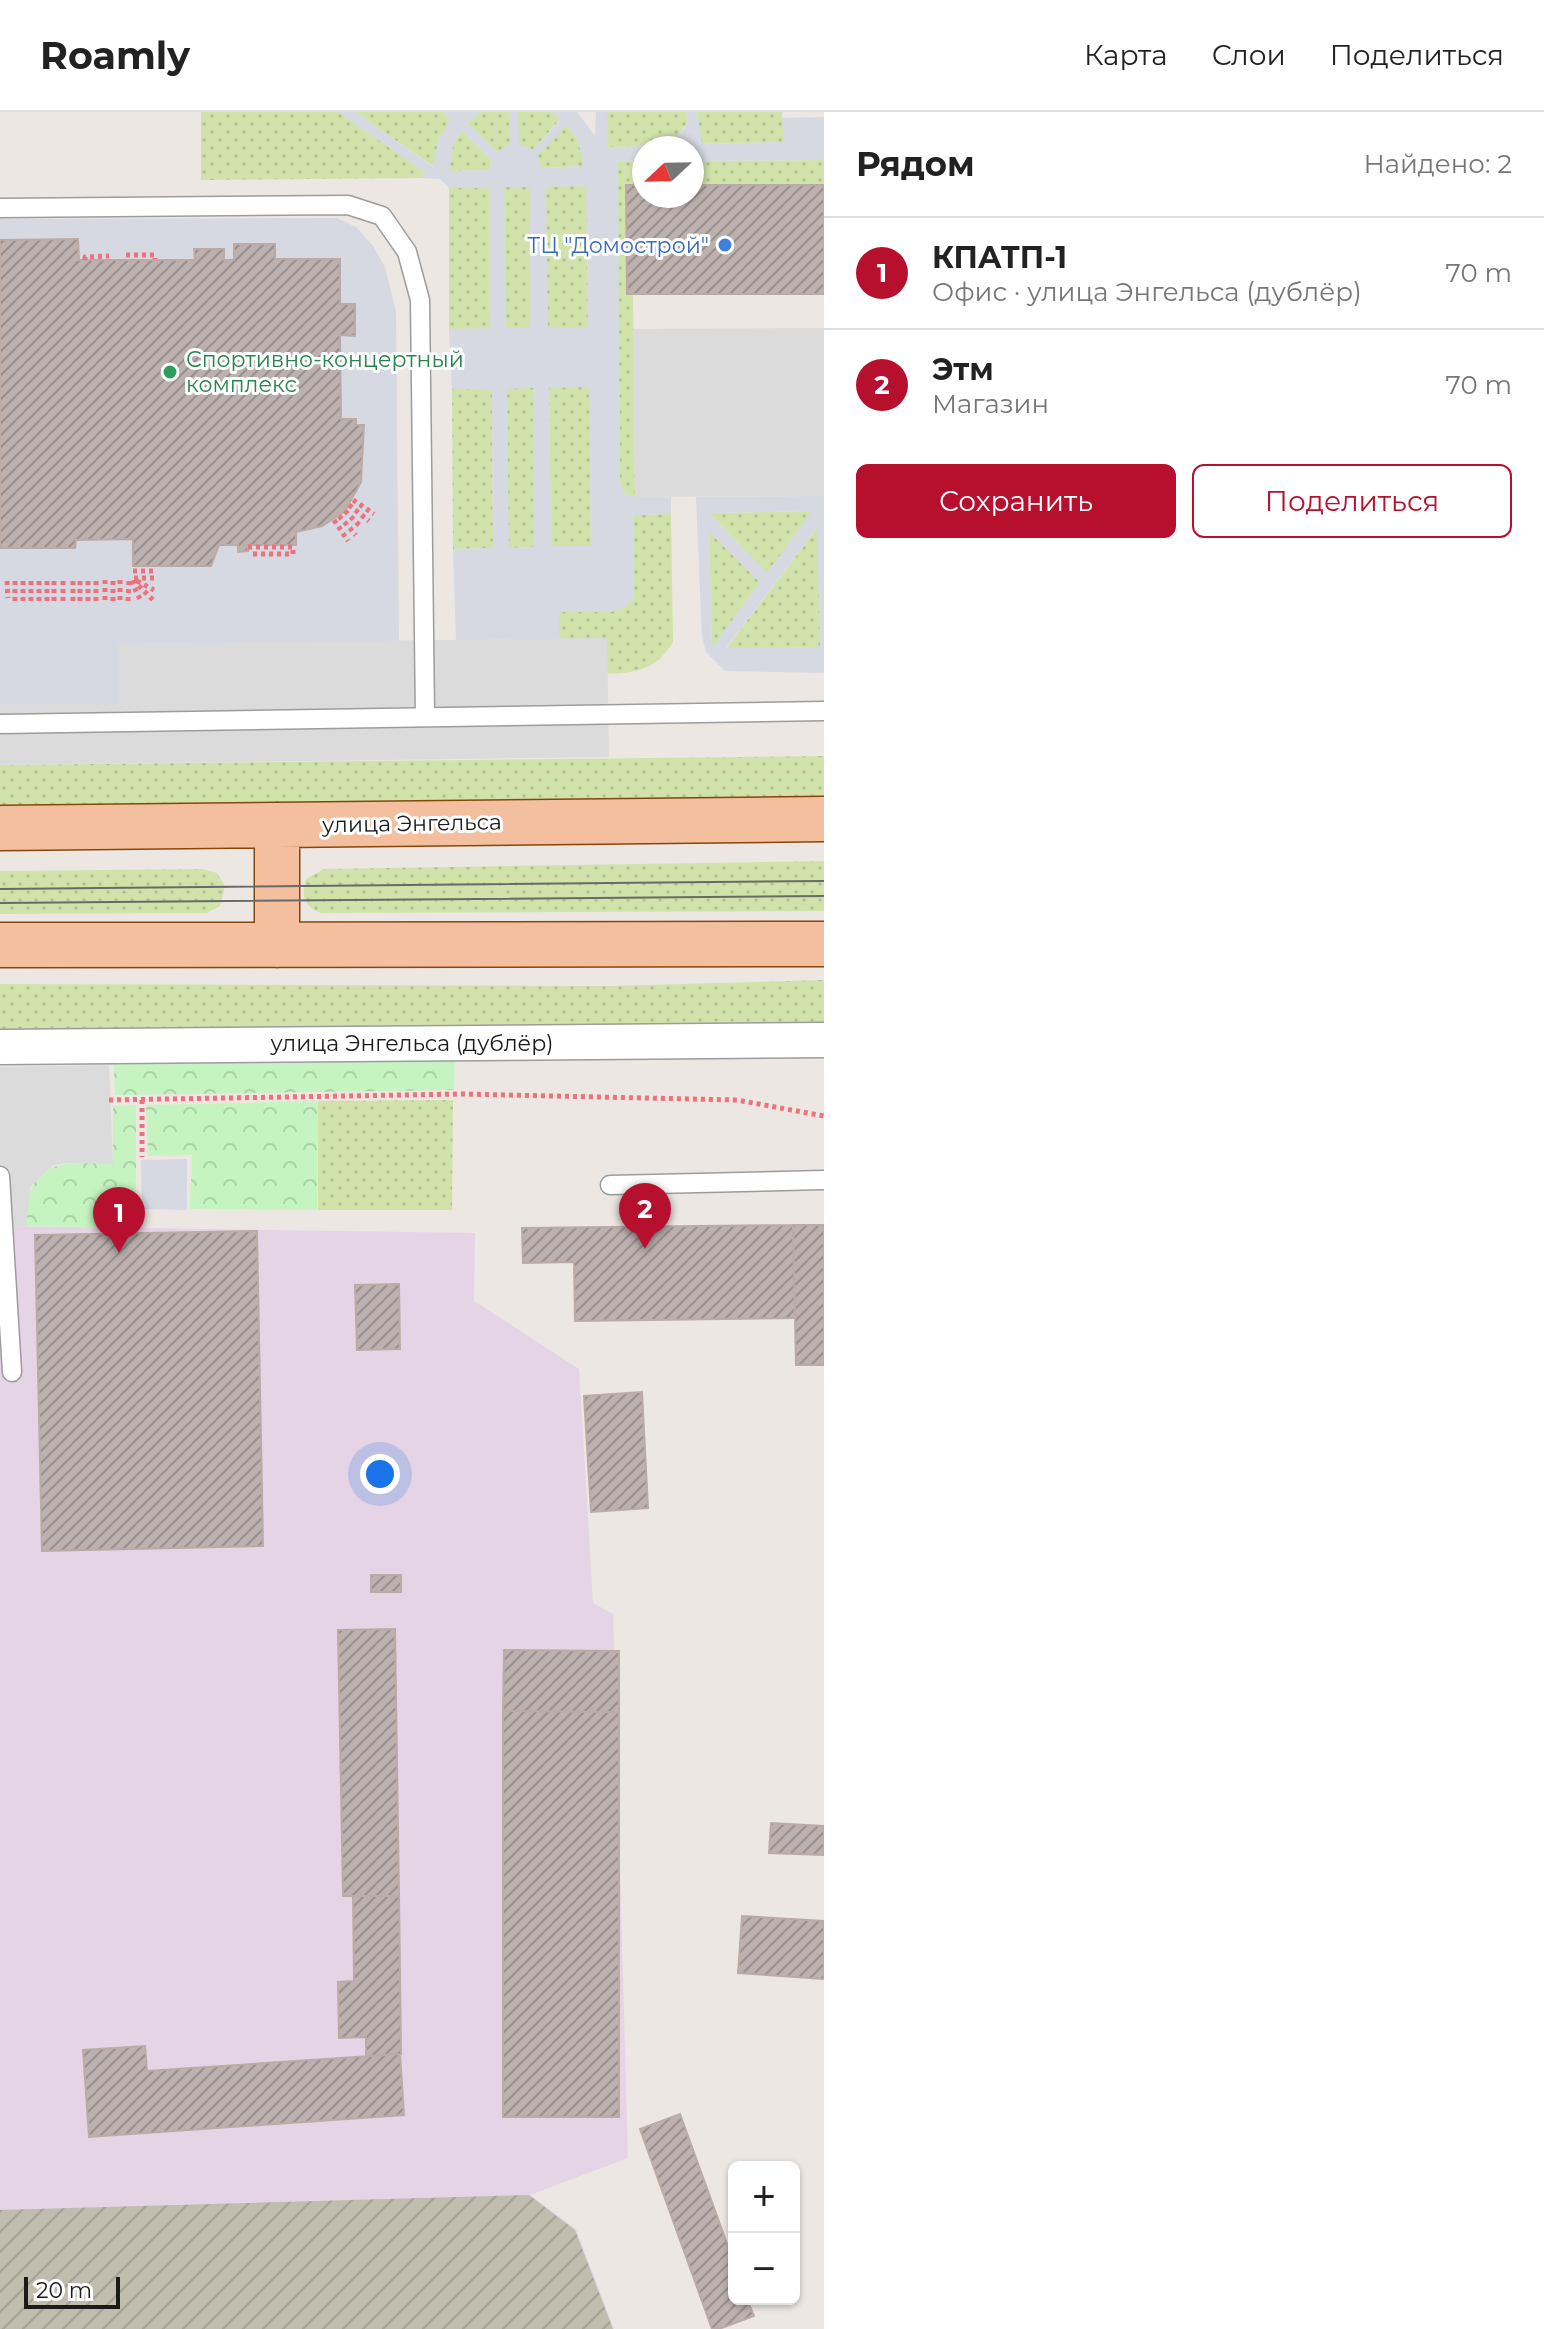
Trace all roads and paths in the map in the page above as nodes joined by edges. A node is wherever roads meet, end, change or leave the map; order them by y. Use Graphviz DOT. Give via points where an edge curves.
graph roads {
  1 [pos="0,208"];
  2 [pos="126,255"];
  3 [pos="109,256"];
  4 [pos="155,259"];
  5 [pos="85,260"];
  6 [pos="344,510"];
  7 [pos="374,514"];
  8 [pos="369,521"];
  9 [pos="362,528"];
  10 [pos="356,535"];
  11 [pos="348,541"];
  12 [pos="248,551"];
  13 [pos="155,574"];
  14 [pos="132,578"];
  15 [pos="105,580"];
  16 [pos="116,580"];
  17 [pos="7,581"];
  18 [pos="15,581"];
  19 [pos="23,581"];
  20 [pos="31,581"];
  21 [pos="54,581"];
  22 [pos="63,581"];
  23 [pos="73,581"];
  24 [pos="80,581"];
  25 [pos="88,581"];
  26 [pos="96,581"];
  27 [pos="154,590"];
  28 [pos="8,598"];
  29 [pos="39,601"];
  30 [pos="63,601"];
  31 [pos="73,601"];
  32 [pos="80,601"];
  33 [pos="88,601"];
  34 [pos="96,601"];
  35 [pos="105,601"];
  36 [pos="116,601"];
  37 [pos="128,601"];
  38 [pos="141,601"];
  39 [pos="154,601"];
  40 [pos="15,602"];
  41 [pos="23,602"];
  42 [pos="31,602"];
  43 [pos="824,711"];
  44 [pos="425,717"];
  45 [pos="0,724"];
  46 [pos="824,819"];
  47 [pos="277,825"];
  48 [pos="0,828"];
  49 [pos="824,944"];
  50 [pos="0,945"];
  51 [pos="277,945"];
  52 [pos="824,1040"];
  53 [pos="0,1047"];
  54 [pos="109,1100"];
  55 [pos="142,1100"];
  56 [pos="824,1116"];
  57 [pos="142,1157"];
  58 [pos="0,1176"];
  59 [pos="824,1180"];
  60 [pos="610,1185"];
  61 [pos="12,1372"];
  1 -- 44 [label="lane" via="348,205 382,216 407,252 420,300"];
  2 -- 4 [label="path"];
  3 -- 5 [label="path"];
  6 -- 7 [label="path"];
  6 -- 8 [label="path"];
  6 -- 9 [label="path"];
  6 -- 10 [label="path"];
  6 -- 11 [label="path"];
  12 -- 12 [label="path" via="293,554 293,547"];
  13 -- 14 [label="path"];
  14 -- 27 [label="path"];
  14 -- 37 [label="path"];
  14 -- 38 [label="path"];
  14 -- 39 [label="path"];
  15 -- 35 [label="path"];
  16 -- 36 [label="path"];
  17 -- 28 [label="path"];
  18 -- 40 [label="path"];
  19 -- 41 [label="path"];
  20 -- 42 [label="path"];
  21 -- 29 [label="path" via="51,602 43,581"];
  22 -- 30 [label="path"];
  23 -- 31 [label="path"];
  24 -- 32 [label="path"];
  25 -- 33 [label="path"];
  26 -- 34 [label="path"];
  43 -- 44 [label="lane"];
  44 -- 45 [label="lane"];
  46 -- 47 [label="main road, улица Энгельса"];
  47 -- 48 [label="main road, улица Энгельса"];
  47 -- 51 [label="main road"];
  49 -- 51 [label="main road"];
  50 -- 51 [label="main road"];
  52 -- 53 [label="street, улица Энгельса (дублёр)"];
  54 -- 55 [label="path"];
  55 -- 56 [label="path" via="461,1094 721,1100"];
  55 -- 57 [label="path"];
  58 -- 61 [label="lane"];
  59 -- 60 [label="lane"];
}
